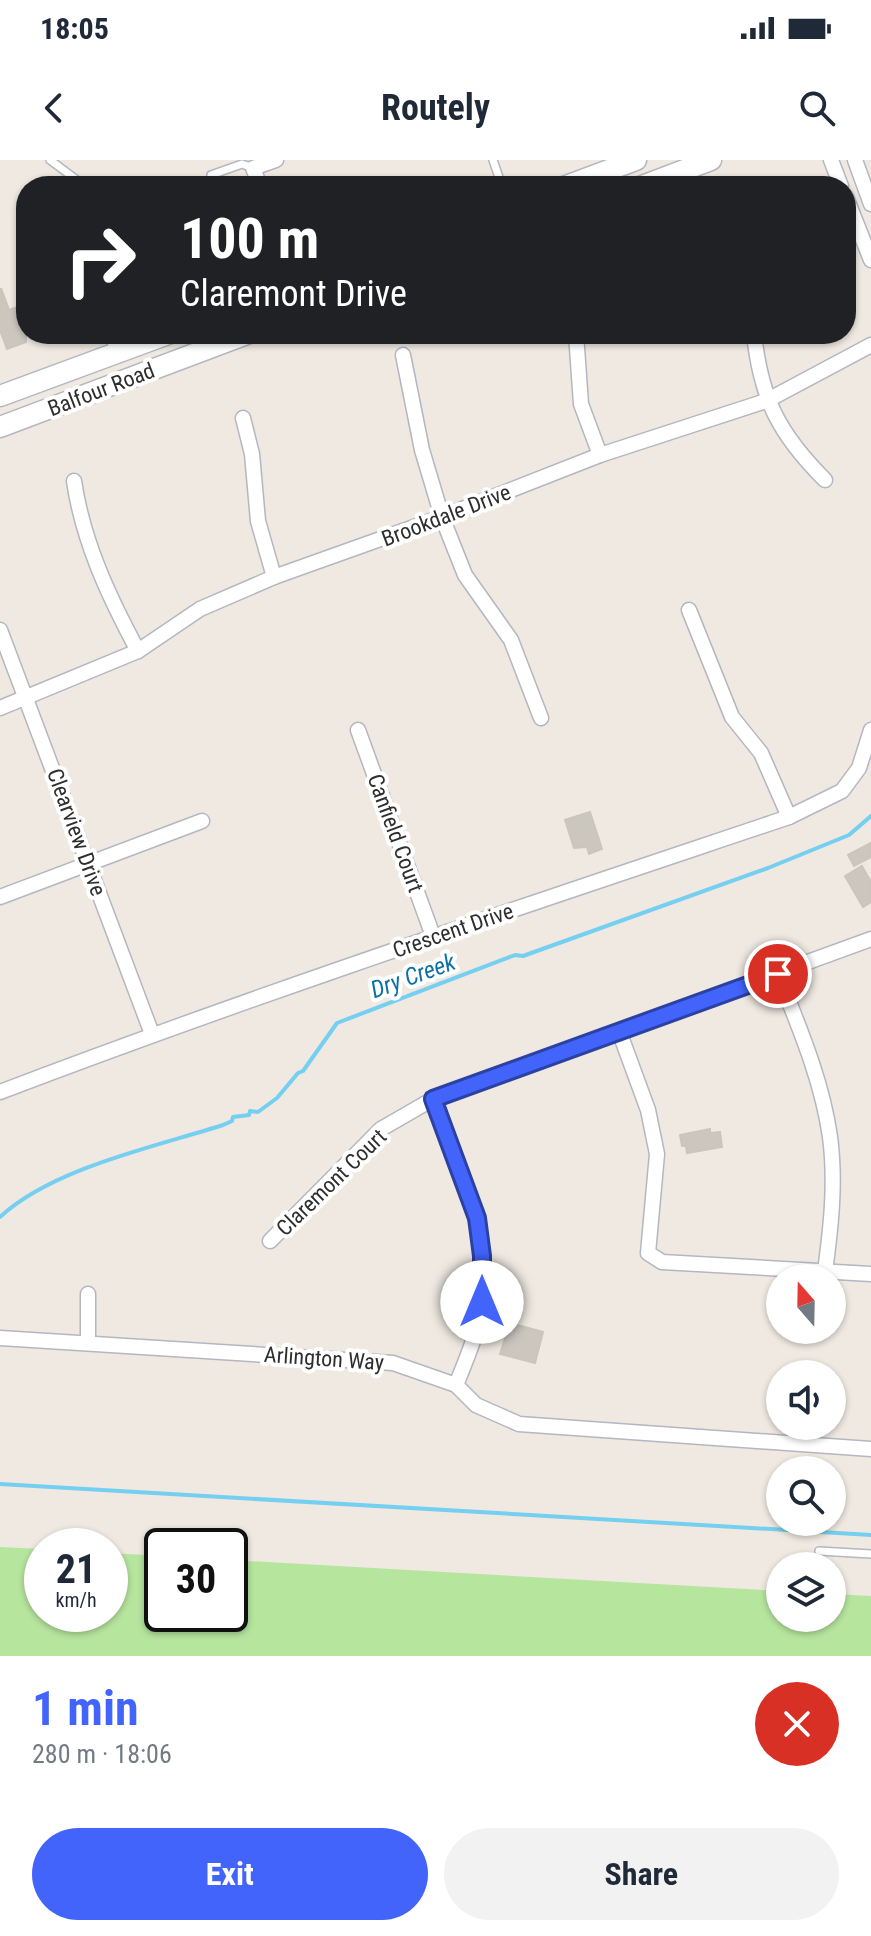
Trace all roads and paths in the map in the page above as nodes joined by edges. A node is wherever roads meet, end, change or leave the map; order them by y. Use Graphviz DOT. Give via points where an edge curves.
graph roads {
  1 [pos="50,160"];
  2 [pos="276,160"];
  3 [pos="636,160"];
  4 [pos="711,160"];
  5 [pos="855,160"];
  6 [pos="253,168"];
  7 [pos="72,176"];
  8 [pos="211,176"];
  9 [pos="256,176"];
  10 [pos="593,176"];
  11 [pos="669,176"];
  12 [pos="871,204"];
  13 [pos="856,222"];
  14 [pos="871,260"];
  15 [pos="112,344"];
  16 [pos="133,344"];
  17 [pos="220,344"];
  18 [pos="577,344"];
  19 [pos="756,344"];
  20 [pos="871,345"];
  21 [pos="116,353"];
  22 [pos="403,355"];
  23 [pos="0,396"];
  24 [pos="766,401"];
  25 [pos="243,418"];
  26 [pos="0,427"];
  27 [pos="600,455"];
  28 [pos="825,480"];
  29 [pos="74,481"];
  30 [pos="442,517"];
  31 [pos="274,577"];
  32 [pos="689,610"];
  33 [pos="0,630"];
  34 [pos="138,651"];
  35 [pos="27,698"];
  36 [pos="0,708"];
  37 [pos="541,718"];
  38 [pos="358,730"];
  39 [pos="871,730"];
  40 [pos="789,817"];
  41 [pos="202,821"];
  42 [pos="88,863"];
  43 [pos="0,897"];
  44 [pos="433,936"];
  45 [pos="871,939"];
  46 [pos="778,974"];
  47 [pos="619,1031"];
  48 [pos="152,1034"];
  49 [pos="0,1092"];
  50 [pos="433,1099"];
  51 [pos="270,1241"];
  52 [pos="826,1264"];
  53 [pos="766,1268"];
  54 [pos="846,1272"];
  55 [pos="871,1274"];
  56 [pos="88,1294"];
  57 [pos="0,1338"];
  58 [pos="88,1342"];
  59 [pos="456,1385"];
  60 [pos="871,1449"];
  61 [pos="819,1551"];
  62 [pos="871,1554"];
  1 -- 7 [label="lane"];
  2 -- 6 [label="street"];
  3 -- 10 [label="main road"];
  4 -- 11 [label="main road"];
  5 -- 12 [label="street"];
  6 -- 8 [label="lane" via="242,164"];
  6 -- 9 [label="street"];
  13 -- 14 [label="street"];
  15 -- 21 [label="lane"];
  16 -- 21 [label="main road, Balfour Road"];
  17 -- 26 [label="main road, Balfour Road"];
  18 -- 27 [label="street" via="581,404"];
  19 -- 24 [label="street"];
  20 -- 24 [label="street, Brookdale Drive"];
  21 -- 23 [label="main road, Balfour Road"];
  22 -- 30 [label="street"];
  24 -- 27 [label="street, Brookdale Drive"];
  24 -- 28 [label="street" via="796,451"];
  25 -- 31 [label="street" via="258,521"];
  27 -- 30 [label="street, Brookdale Drive"];
  29 -- 34 [label="street" via="79,517 108,596"];
  30 -- 31 [label="street, Brookdale Drive"];
  30 -- 37 [label="street" via="465,575 511,640"];
  31 -- 34 [label="street, Brookdale Drive" via="200,609"];
  32 -- 40 [label="street" via="732,717 761,753"];
  33 -- 35 [label="street, Clearview Drive"];
  34 -- 35 [label="street, Brookdale Drive"];
  35 -- 36 [label="street, Brookdale Drive"];
  35 -- 42 [label="street, Clearview Drive"];
  38 -- 44 [label="street, Canfield Court"];
  39 -- 40 [label="street, Crescent Drive" via="859,768 842,791"];
  40 -- 44 [label="street, Crescent Drive"];
  41 -- 42 [label="street"];
  42 -- 43 [label="street"];
  42 -- 48 [label="street, Clearview Drive"];
  44 -- 48 [label="street, Crescent Drive"];
  45 -- 46 [label="street, Claremont Court"];
  46 -- 47 [label="street, Claremont Court"];
  46 -- 52 [label="street" via="813,1064 830,1137 833,1207"];
  47 -- 50 [label="street, Claremont Court"];
  47 -- 53 [label="street" via="648,1110 657,1154 648,1253 662,1262"];
  48 -- 49 [label="street, Crescent Drive"];
  50 -- 51 [label="street, Claremont Court" via="381,1129"];
  50 -- 59 [label="street" via="477,1218 482,1256 482,1302"];
  54 -- 55 [label="street"];
  56 -- 58 [label="street"];
  57 -- 58 [label="street, Arlington Way"];
  58 -- 59 [label="street, Arlington Way" via="393,1363"];
  59 -- 60 [label="street, Arlington Way" via="476,1405 519,1424"];
  61 -- 62 [label="lane"];
}
